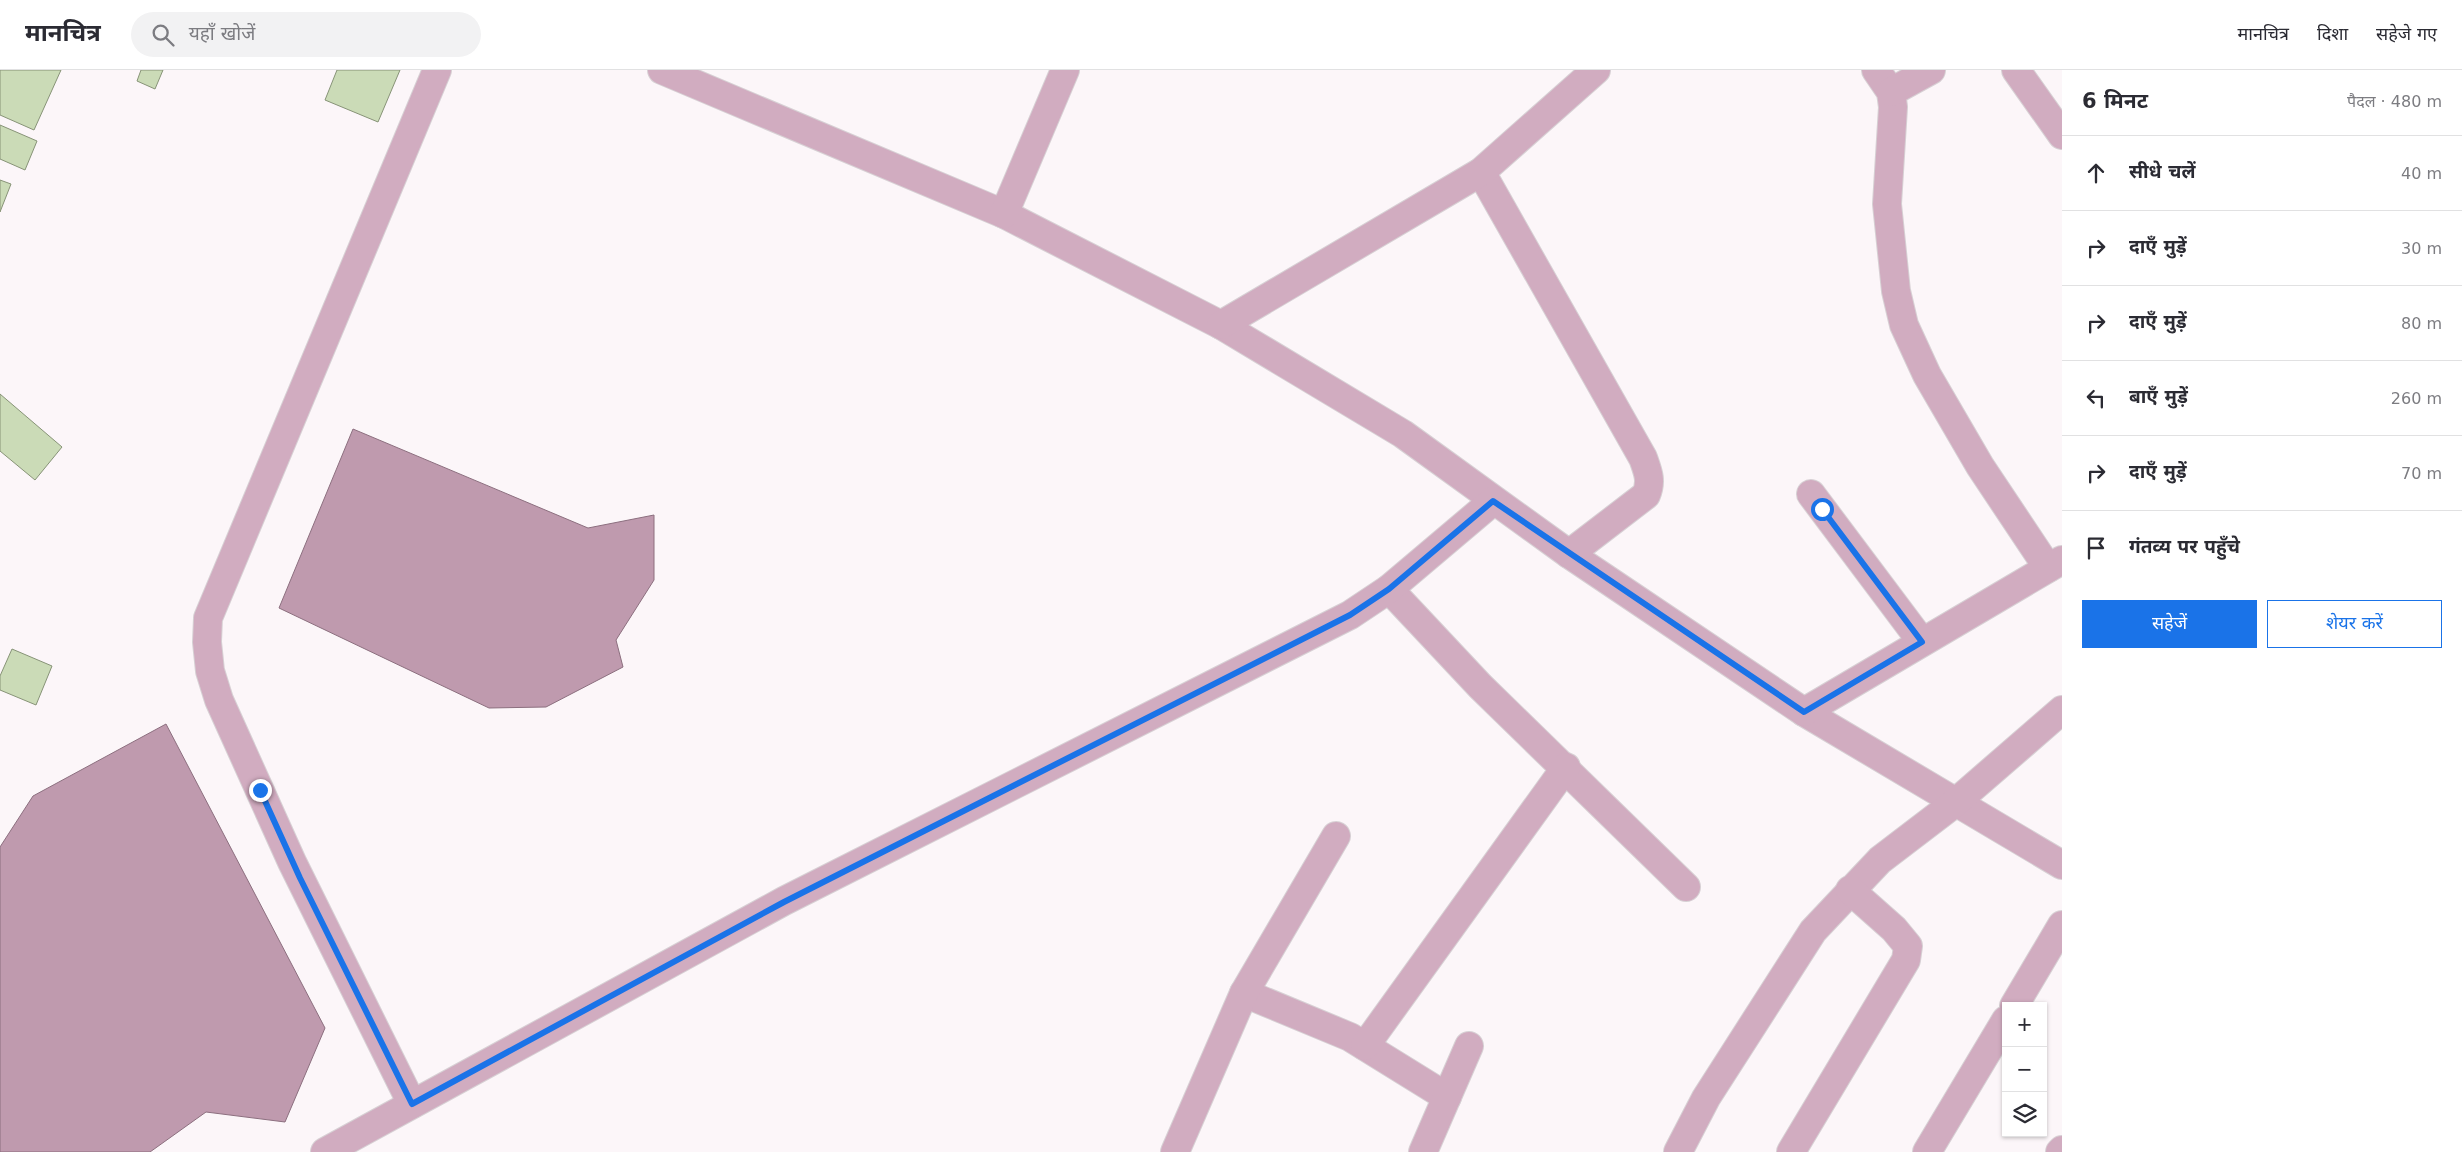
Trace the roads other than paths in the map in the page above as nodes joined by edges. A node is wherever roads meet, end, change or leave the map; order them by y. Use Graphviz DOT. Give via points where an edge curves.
graph roads {
  1 [pos="436,70"];
  2 [pos="662,70"];
  3 [pos="1065,70"];
  4 [pos="1596,70"];
  5 [pos="1931,70"];
  6 [pos="2016,70"];
  7 [pos="1884,81"];
  8 [pos="2062,135"];
  9 [pos="1481,172"];
  10 [pos="1004,214"];
  11 [pos="1221,324"];
  12 [pos="1811,494"];
  13 [pos="1493,501"];
  14 [pos="1569,554"];
  15 [pos="2055,564"];
  16 [pos="1389,589"];
  17 [pos="1922,642"];
  18 [pos="2062,710"];
  19 [pos="1804,712"];
  20 [pos="1566,767"];
  21 [pos="1956,802"];
  22 [pos="1336,836"];
  23 [pos="2062,865"];
  24 [pos="1686,887"];
  25 [pos="1850,890"];
  26 [pos="2062,925"];
  27 [pos="1244,993"];
  28 [pos="2016,1002"];
  29 [pos="2002,1027"];
  30 [pos="1365,1046"];
  31 [pos="1469,1046"];
  32 [pos="1447,1097"];
  33 [pos="412,1104"];
  34 [pos="341,1148"];
  35 [pos="1175,1152"];
  36 [pos="1423,1152"];
  37 [pos="1678,1152"];
  38 [pos="1791,1152"];
  39 [pos="1927,1152"];
  1 -- 33 [label="street" via="208,618 206,642 219,700 292,862"];
  2 -- 10 [label="street"];
  3 -- 10 [label="street"];
  4 -- 9 [label="street"];
  5 -- 7 [label="street"];
  6 -- 8 [label="street"];
  7 -- 15 [label="street" via="1893,107 1887,204 1896,291 1904,325 1927,375 1980,466"];
  9 -- 11 [label="street"];
  9 -- 14 [label="street" via="1643,458 1649,474 1646,496"];
  10 -- 11 [label="street"];
  11 -- 13 [label="street" via="1403,434"];
  12 -- 17 [label="street"];
  13 -- 14 [label="street"];
  13 -- 16 [label="street"];
  14 -- 19 [label="street"];
  15 -- 17 [label="street"];
  16 -- 20 [label="street" via="1480,686"];
  16 -- 33 [label="street" via="1350,615 784,902"];
  17 -- 19 [label="street"];
  18 -- 21 [label="street"];
  19 -- 21 [label="street"];
  20 -- 24 [label="street"];
  20 -- 30 [label="street"];
  21 -- 23 [label="street"];
  21 -- 25 [label="street" via="1880,860"];
  22 -- 27 [label="street"];
  25 -- 37 [label="street" via="1813,931 1786,971 1706,1098"];
  25 -- 38 [label="street" via="1894,929 1908,946 1906,960"];
  26 -- 28 [label="street"];
  27 -- 30 [label="street"];
  27 -- 35 [label="street"];
  29 -- 39 [label="street"];
  30 -- 32 [label="street"];
  31 -- 32 [label="street"];
  32 -- 36 [label="street"];
  33 -- 34 [label="street"];
}
